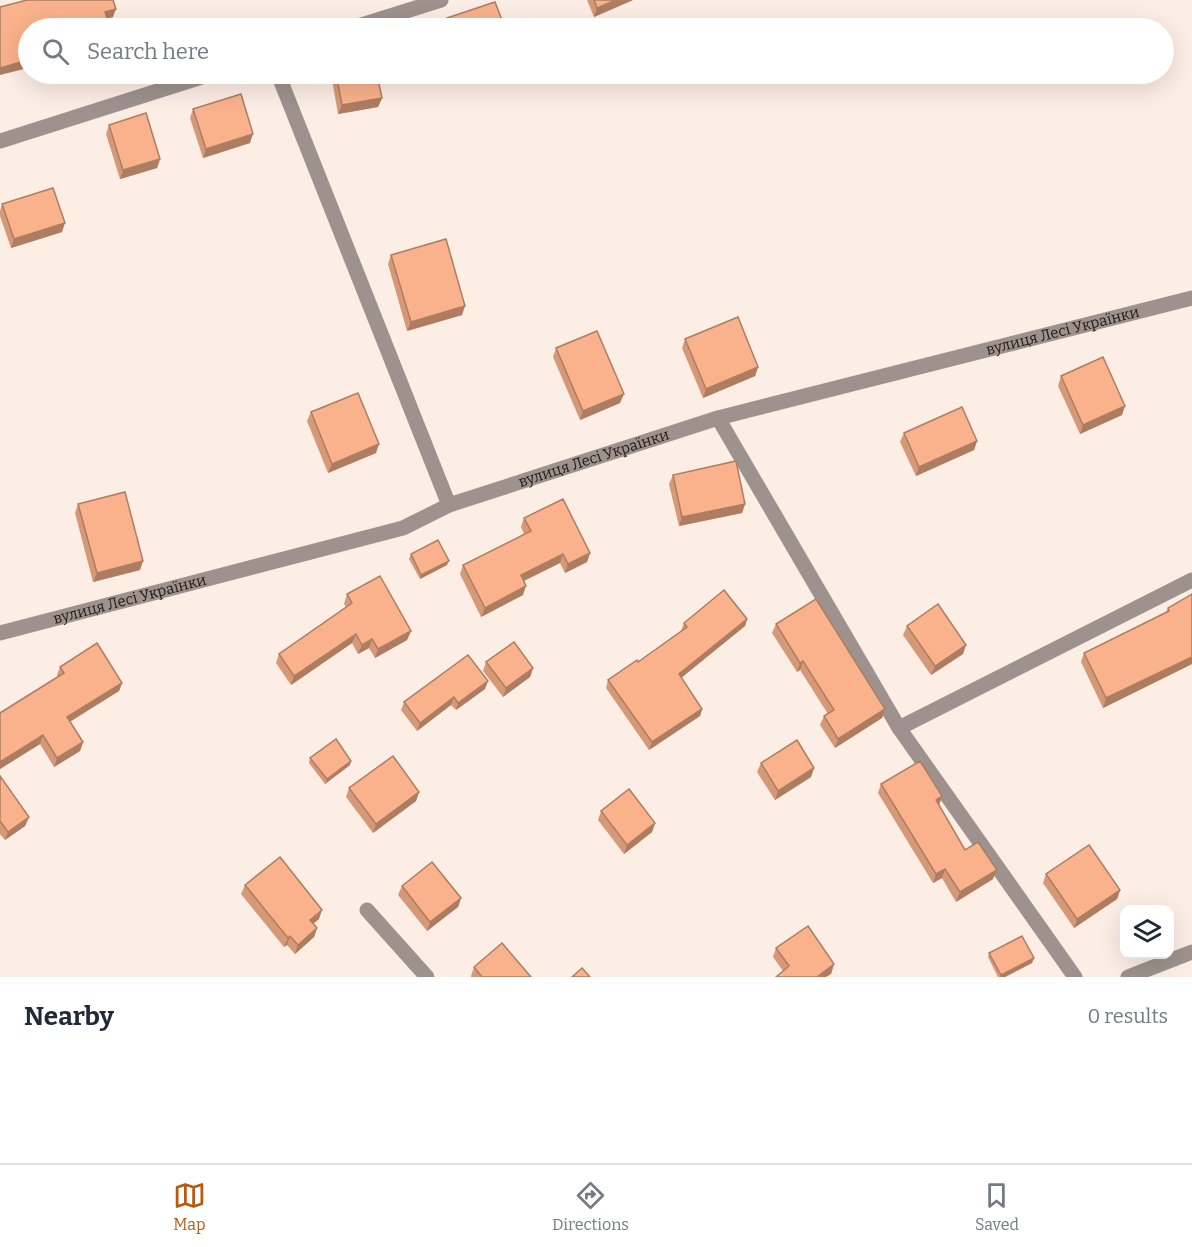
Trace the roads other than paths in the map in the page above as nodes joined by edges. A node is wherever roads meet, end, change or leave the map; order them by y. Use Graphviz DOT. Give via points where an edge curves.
graph roads {
  1 [pos="439,0"];
  2 [pos="383,18"];
  3 [pos="180,84"];
  4 [pos="282,84"];
  5 [pos="0,141"];
  6 [pos="1192,298"];
  7 [pos="718,418"];
  8 [pos="449,505"];
  9 [pos="1192,580"];
  10 [pos="0,633"];
  11 [pos="899,729"];
  12 [pos="367,910"];
  13 [pos="1192,952"];
  14 [pos="427,977"];
  15 [pos="1076,977"];
  16 [pos="1128,977"];
  1 -- 2 [label="street"];
  3 -- 5 [label="street"];
  4 -- 8 [label="street"];
  6 -- 7 [label="street, вулиця Лесі Українки"];
  7 -- 8 [label="street, вулиця Лесі Українки"];
  7 -- 11 [label="street"];
  8 -- 10 [label="street, вулиця Лесі Українки" via="403,528"];
  9 -- 11 [label="street"];
  11 -- 15 [label="street"];
  12 -- 14 [label="street"];
  13 -- 16 [label="street"];
}
